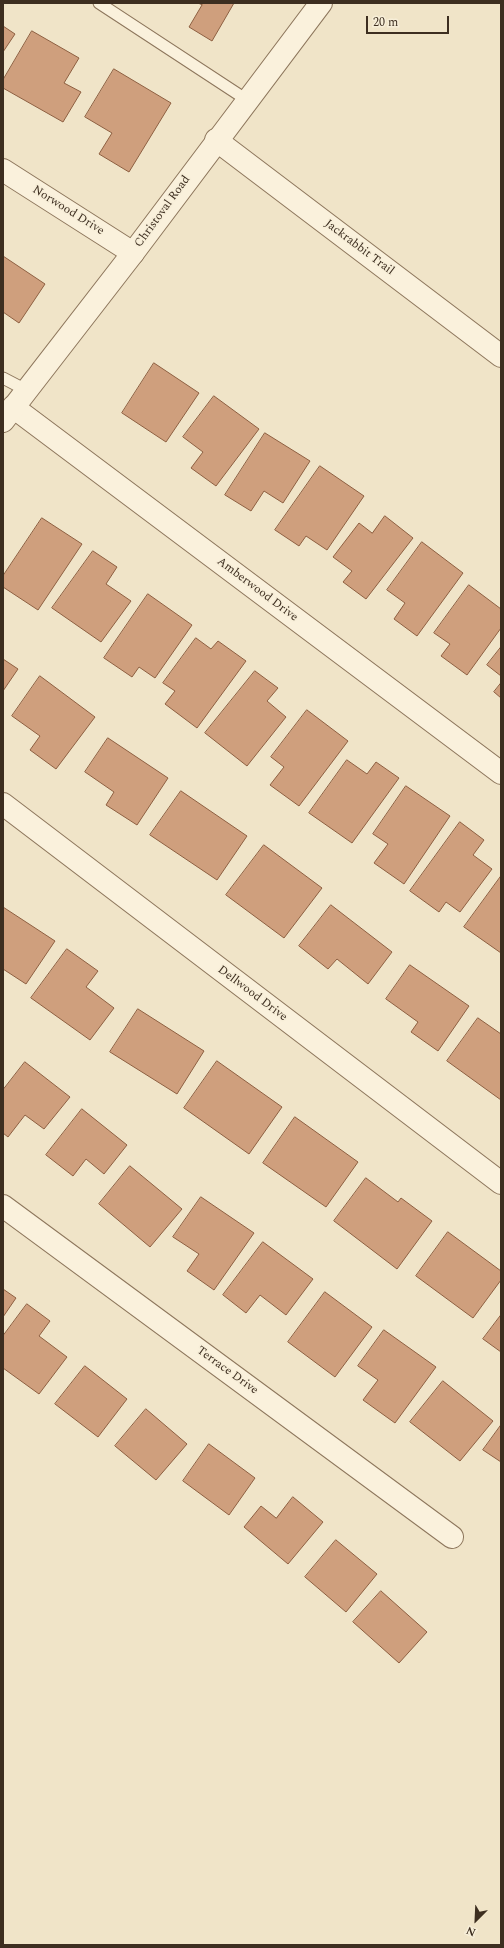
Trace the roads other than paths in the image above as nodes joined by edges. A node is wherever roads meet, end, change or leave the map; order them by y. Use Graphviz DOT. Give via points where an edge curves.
graph roads {
  1 [pos="99,3"];
  2 [pos="321,3"];
  3 [pos="247,100"];
  4 [pos="216,140"];
  5 [pos="3,170"];
  6 [pos="133,252"];
  7 [pos="501,356"];
  8 [pos="3,378"];
  9 [pos="26,390"];
  10 [pos="8,414"];
  11 [pos="501,773"];
  12 [pos="3,804"];
  13 [pos="501,1183"];
  14 [pos="3,1206"];
  15 [pos="452,1537"];
  1 -- 3 [label="lane"];
  2 -- 3 [label="street, Christoval Road"];
  3 -- 4 [label="street, Christoval Road"];
  4 -- 6 [label="street, Christoval Road"];
  4 -- 7 [label="street, Jackrabbit Trail"];
  5 -- 6 [label="street, Norwood Drive"];
  6 -- 9 [label="street, Christoval Road"];
  8 -- 9 [label="lane"];
  9 -- 10 [label="street, Christoval Road"];
  10 -- 11 [label="street, Amberwood Drive"];
  12 -- 13 [label="street, Dellwood Drive"];
  14 -- 15 [label="street, Terrace Drive"];
}
